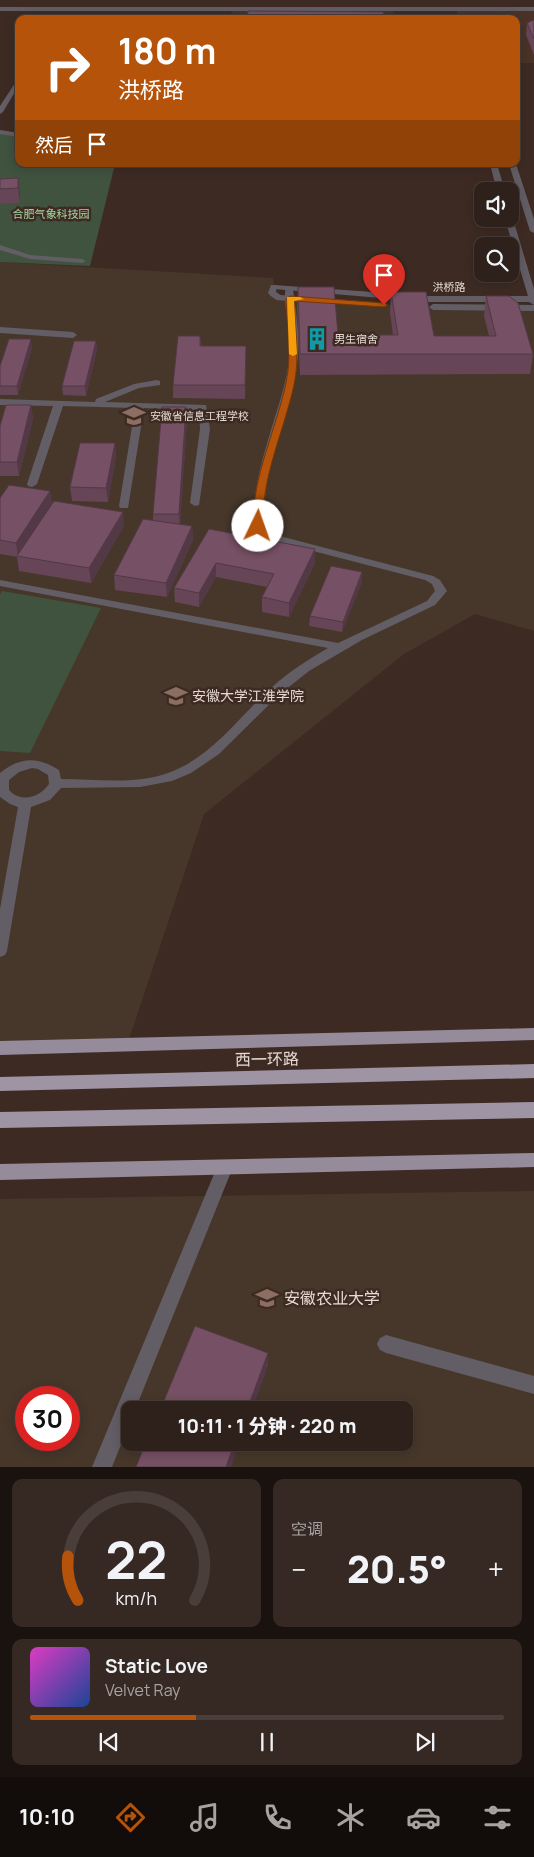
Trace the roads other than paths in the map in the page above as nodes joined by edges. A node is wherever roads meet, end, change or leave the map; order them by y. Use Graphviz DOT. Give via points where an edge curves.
graph roads {
  1 [pos="0,4"];
  2 [pos="451,4"];
  3 [pos="461,4"];
  4 [pos="534,4"];
  5 [pos="0,9"];
  6 [pos="534,10"];
  7 [pos="15,86"];
  8 [pos="0,112"];
  9 [pos="0,132"];
  10 [pos="15,134"];
  11 [pos="494,167"];
  12 [pos="513,167"];
  13 [pos="498,182"];
  14 [pos="511,227"];
  15 [pos="534,231"];
  16 [pos="0,248"];
  17 [pos="82,261"];
  18 [pos="274,287"];
  19 [pos="286,295"];
  20 [pos="534,302"];
  21 [pos="0,330"];
  22 [pos="73,335"];
  23 [pos="157,383"];
  24 [pos="0,402"];
  25 [pos="59,403"];
  26 [pos="92,404"];
  27 [pos="140,405"];
  28 [pos="32,484"];
  29 [pos="196,502"];
  30 [pos="124,506"];
  31 [pos="0,583"];
  32 [pos="340,646"];
  33 [pos="56,783"];
  34 [pos="1,784"];
  35 [pos="25,803"];
  36 [pos="0,951"];
  37 [pos="534,1034"];
  38 [pos="0,1048"];
  39 [pos="534,1071"];
  40 [pos="0,1084"];
  41 [pos="534,1110"];
  42 [pos="0,1120"];
  43 [pos="534,1160"];
  44 [pos="225,1167"];
  45 [pos="0,1172"];
  46 [pos="386,1344"];
  47 [pos="534,1385"];
  48 [pos="102,1467"];
  1 -- 2 [label="street"];
  2 -- 3 [label="street"];
  2 -- 5 [label="street"];
  3 -- 4 [label="street"];
  3 -- 6 [label="street"];
  7 -- 8 [label="street"];
  9 -- 10 [label="street"];
  11 -- 13 [label="street"];
  12 -- 15 [label="street"];
  14 -- 20 [label="street"];
  16 -- 17 [label="street" via="22,256"];
  18 -- 19 [label="street, 洪桥路"];
  18 -- 19 [label="lane" via="272,293"];
  19 -- 20 [label="street, 洪桥路"];
  19 -- 20 [label="street, 洪桥路" via="456,308"];
  19 -- 32 [label="street" via="294,363 258,510 258,526 263,535 429,578 441,591 431,603"];
  21 -- 22 [label="street"];
  23 -- 26 [label="street" via="137,386"];
  24 -- 25 [label="street"];
  25 -- 26 [label="street"];
  25 -- 28 [label="street"];
  26 -- 27 [label="street"];
  27 -- 29 [label="street" via="203,407 205,429"];
  27 -- 30 [label="street"];
  31 -- 32 [label="street"];
  32 -- 33 [label="street" via="288,681 222,744 186,771 158,780"];
  33 -- 34 [label="street" via="54,773 48,768 32,764 15,768"];
  33 -- 35 [label="street" via="46,797"];
  34 -- 35 [label="street" via="6,796"];
  35 -- 36 [label="street"];
  37 -- 38 [label="main road"];
  39 -- 40 [label="highway, 西一环路"];
  41 -- 42 [label="highway"];
  43 -- 44 [label="main road"];
  44 -- 45 [label="main road"];
  44 -- 48 [label="street"];
  46 -- 47 [label="street"];
}
